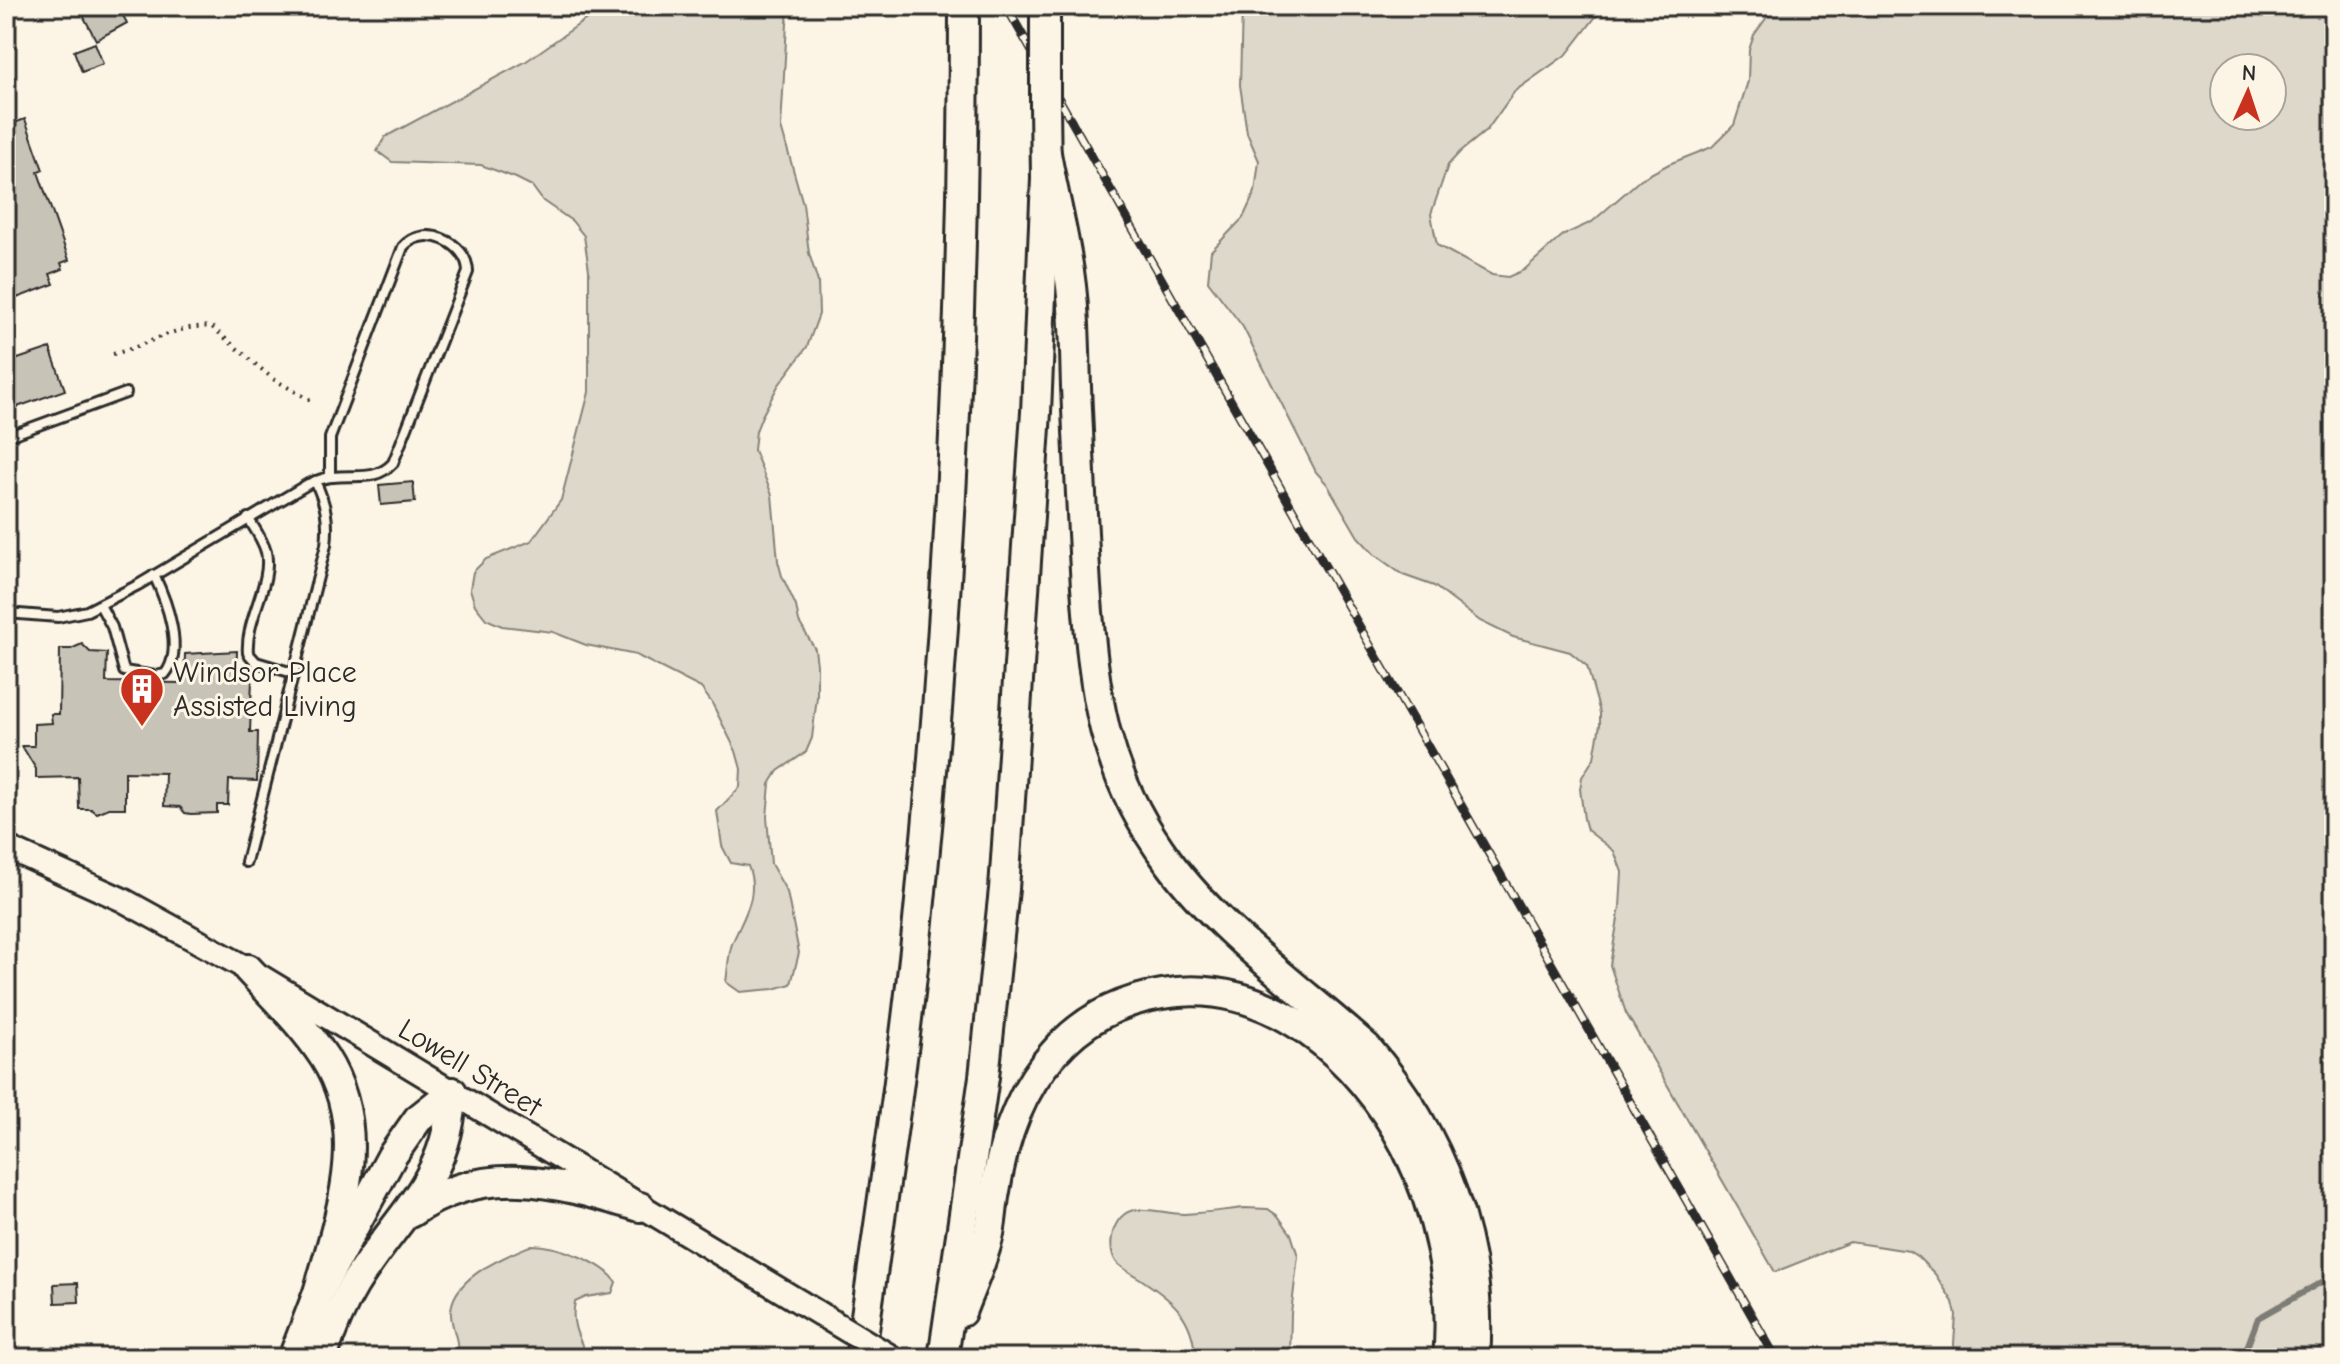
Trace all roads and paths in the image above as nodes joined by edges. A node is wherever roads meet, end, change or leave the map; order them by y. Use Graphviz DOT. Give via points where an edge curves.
graph roads {
  1 [pos="964,6"];
  2 [pos="1045,9"];
  3 [pos="1046,153"];
  4 [pos="113,354"];
  5 [pos="126,393"];
  6 [pos="312,401"];
  7 [pos="6,437"];
  8 [pos="330,477"];
  9 [pos="315,481"];
  10 [pos="248,518"];
  11 [pos="154,575"];
  12 [pos="100,605"];
  13 [pos="6,613"];
  14 [pos="293,673"];
  15 [pos="6,847"];
  16 [pos="246,862"];
  17 [pos="248,969"];
  18 [pos="452,1092"];
  19 [pos="640,1207"];
  20 [pos="401,1221"];
  21 [pos="318,1293"];
  22 [pos="293,1358"];
  23 [pos="322,1358"];
  24 [pos="860,1358"];
  25 [pos="893,1358"];
  26 [pos="944,1358"];
  27 [pos="1448,1358"];
  28 [pos="1475,1358"];
  1 -- 24 [label="highway" via="960,285 938,681 899,1085"];
  2 -- 3 [label="highway, bridge"];
  3 -- 26 [label="highway" via="1036,412 1004,889 984,1077"];
  3 -- 28 [label="highway" via="1072,295 1090,650 1111,751 1140,818 1188,886 1367,1048 1421,1123 1449,1182 1468,1245"];
  4 -- 6 [label="path" via="171,334 212,327 273,379"];
  5 -- 7 [label="lane"];
  8 -- 8 [label="lane" via="374,476 393,463 468,272 466,258 453,245 423,235 403,247 330,438"];
  8 -- 9 [label="lane"];
  9 -- 10 [label="lane"];
  9 -- 14 [label="lane" via="324,501 326,545"];
  10 -- 11 [label="lane"];
  10 -- 14 [label="lane" via="267,558 248,653 256,662"];
  11 -- 12 [label="lane"];
  11 -- 12 [label="lane" via="171,621 172,657 165,674 124,671"];
  12 -- 13 [label="lane" via="58,617"];
  14 -- 16 [label="lane"];
  15 -- 17 [label="main road, Lowell Street" via="123,900"];
  17 -- 18 [label="main road, Lowell Street"];
  17 -- 21 [label="highway" via="323,1056 346,1112 348,1173"];
  18 -- 19 [label="main road, Lowell Street"];
  18 -- 20 [label="highway" via="445,1146"];
  18 -- 21 [label="highway" via="418,1119 392,1156"];
  19 -- 20 [label="highway" via="573,1187 511,1179 452,1192"];
  19 -- 25 [label="main road, Lowell Street, bridge"];
  20 -- 23 [label="highway" via="345,1300"];
  21 -- 22 [label="highway"];
  26 -- 27 [label="highway" via="988,1239 1007,1136 1032,1081 1064,1042 1103,1013 1145,997 1190,991 1246,999 1295,1022 1337,1055 1382,1109 1405,1146 1436,1231 1448,1299"];
}
